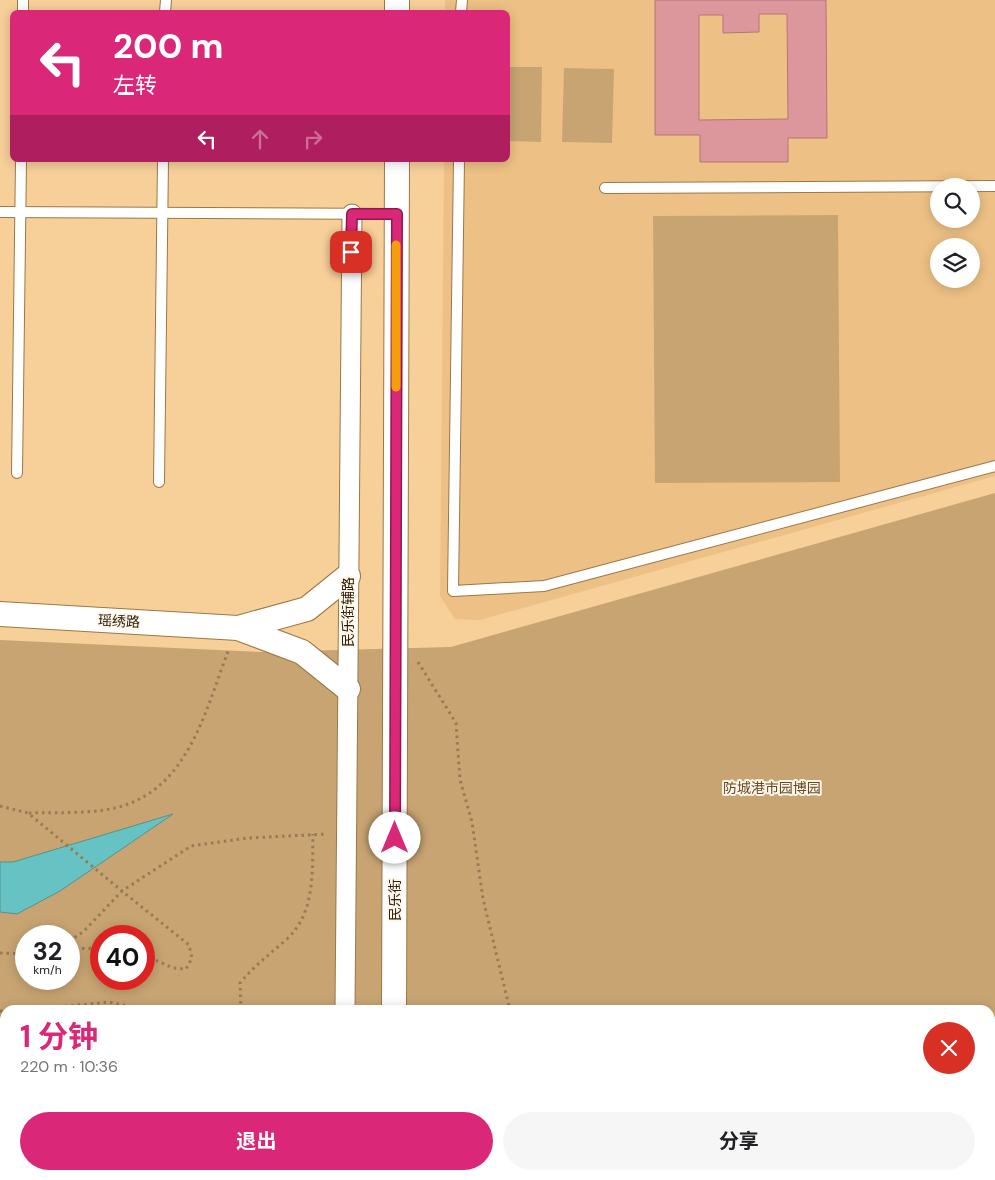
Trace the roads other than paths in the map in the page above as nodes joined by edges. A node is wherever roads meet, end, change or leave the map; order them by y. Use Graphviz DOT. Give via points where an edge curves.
graph roads {
  1 [pos="21,162"];
  2 [pos="163,162"];
  3 [pos="397,162"];
  4 [pos="459,162"];
  5 [pos="995,186"];
  6 [pos="605,188"];
  7 [pos="0,212"];
  8 [pos="20,212"];
  9 [pos="162,213"];
  10 [pos="352,214"];
  11 [pos="397,214"];
  12 [pos="995,466"];
  13 [pos="17,473"];
  14 [pos="159,482"];
  15 [pos="348,576"];
  16 [pos="0,614"];
  17 [pos="238,628"];
  18 [pos="348,689"];
  19 [pos="345,1005"];
  20 [pos="394,1005"];
  1 -- 8 [label="lane"];
  2 -- 9 [label="lane"];
  3 -- 11 [label="street, 民乐街"];
  4 -- 12 [label="lane" via="454,591 544,586"];
  5 -- 6 [label="lane"];
  7 -- 8 [label="lane"];
  8 -- 9 [label="lane"];
  8 -- 13 [label="lane"];
  9 -- 10 [label="lane"];
  9 -- 14 [label="lane"];
  10 -- 11 [label="lane"];
  10 -- 15 [label="street, 民乐街辅路"];
  11 -- 20 [label="street, 民乐街"];
  15 -- 17 [label="street, 瑶绣路" via="307,609"];
  15 -- 18 [label="street, 民乐街辅路"];
  16 -- 17 [label="street, 瑶绣路"];
  17 -- 18 [label="street, 瑶绣路" via="302,652"];
  18 -- 19 [label="street, 民乐街辅路"];
}
